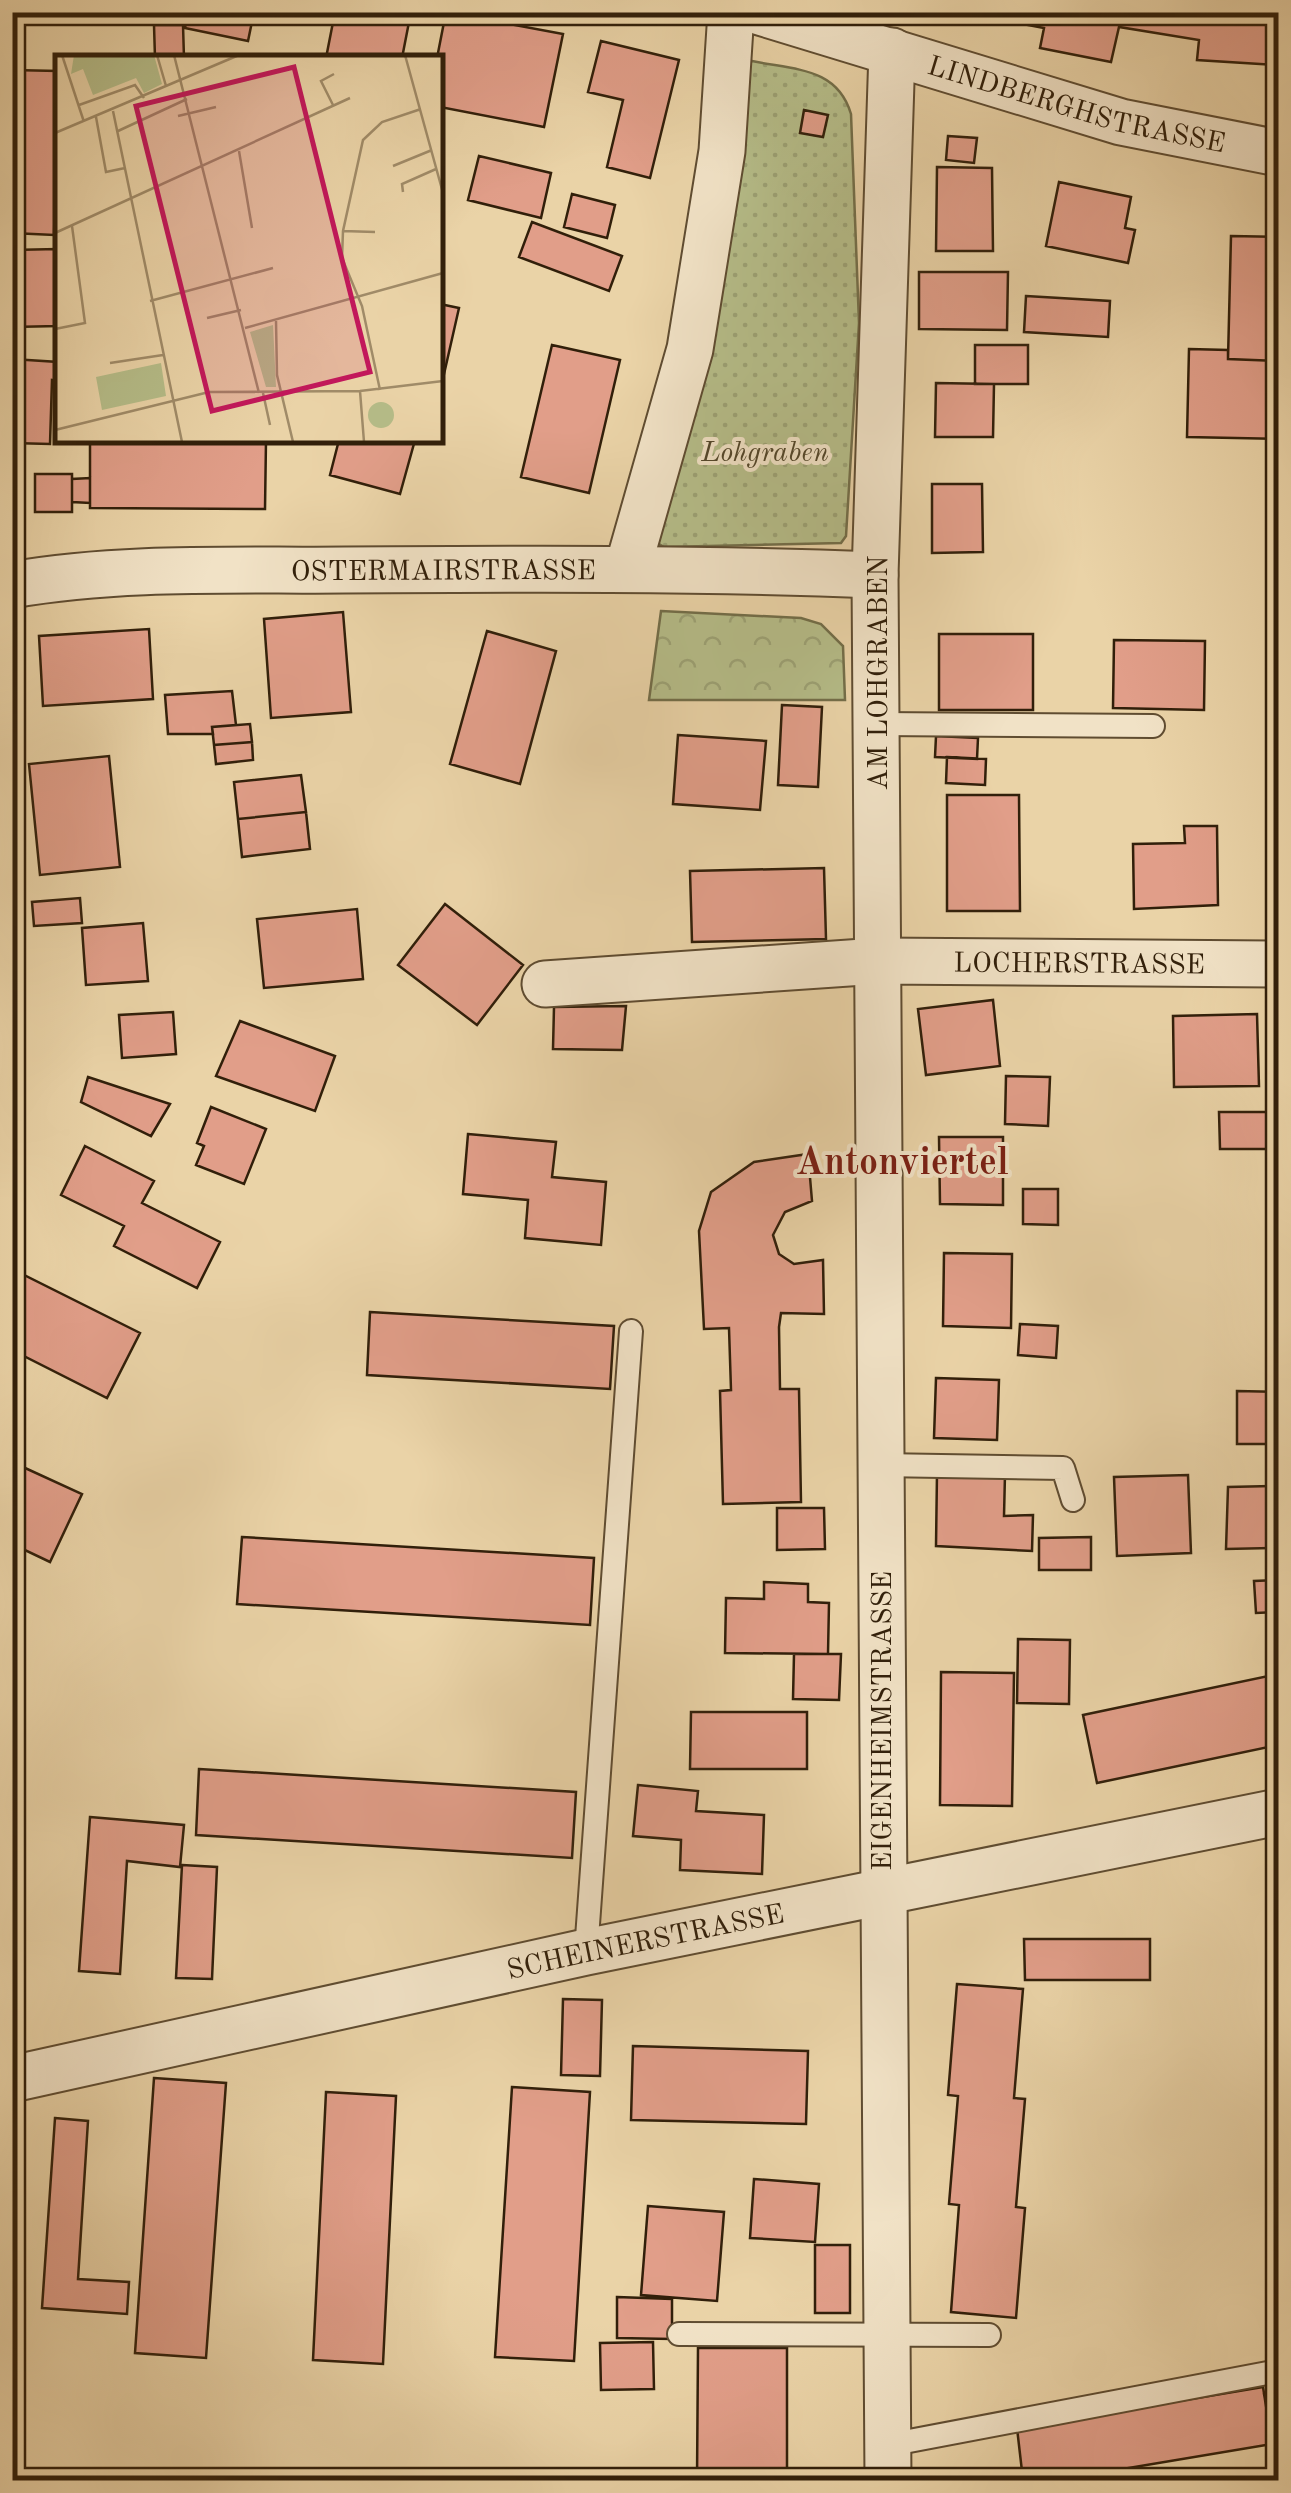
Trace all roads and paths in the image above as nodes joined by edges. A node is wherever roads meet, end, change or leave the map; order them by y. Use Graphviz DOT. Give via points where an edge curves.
graph roads {
  1 [pos="731,12"];
  2 [pos="760,12"];
  3 [pos="871,35"];
  4 [pos="1278,153"];
  5 [pos="628,567"];
  6 [pos="876,575"];
  7 [pos="12,585"];
  8 [pos="876,724"];
  9 [pos="1153,726"];
  10 [pos="878,962"];
  11 [pos="1278,964"];
  12 [pos="545,984"];
  13 [pos="630,1331"];
  14 [pos="880,1465"];
  15 [pos="1074,1500"];
  16 [pos="1278,1812"];
  17 [pos="882,1889"];
  18 [pos="586,1952"];
  19 [pos="12,2079"];
  20 [pos="679,2334"];
  21 [pos="988,2335"];
  22 [pos="886,2338"];
  23 [pos="1278,2371"];
  24 [pos="888,2463"];
  1 -- 5 [label="street" via="722,151 690,349"];
  2 -- 3 [label="street, LINDBERGHSTRASSE"];
  3 -- 4 [label="street, LINDBERGHSTRASSE" via="1121,122"];
  3 -- 6 [label="street, AM LOHGRABEN"];
  5 -- 6 [label="street, OSTERMAIRSTRASSE"];
  5 -- 7 [label="street, OSTERMAIRSTRASSE" via="140,573"];
  6 -- 8 [label="street, AM LOHGRABEN"];
  8 -- 9 [label="lane"];
  8 -- 10 [label="street, AM LOHGRABEN"];
  10 -- 11 [label="street, LOCHERSTRASSE"];
  10 -- 12 [label="street"];
  10 -- 14 [label="street, EIGENHEIMSTRASSE"];
  13 -- 18 [label="lane"];
  14 -- 15 [label="lane" via="1063,1468"];
  14 -- 17 [label="street, EIGENHEIMSTRASSE"];
  16 -- 17 [label="street, SCHEINERSTRASSE"];
  17 -- 18 [label="street, SCHEINERSTRASSE"];
  17 -- 22 [label="street, EIGENHEIMSTRASSE"];
  18 -- 19 [label="street, SCHEINERSTRASSE"];
  20 -- 22 [label="lane"];
  21 -- 22 [label="lane"];
  22 -- 24 [label="street, EIGENHEIMSTRASSE"];
  23 -- 24 [label="lane"];
}
